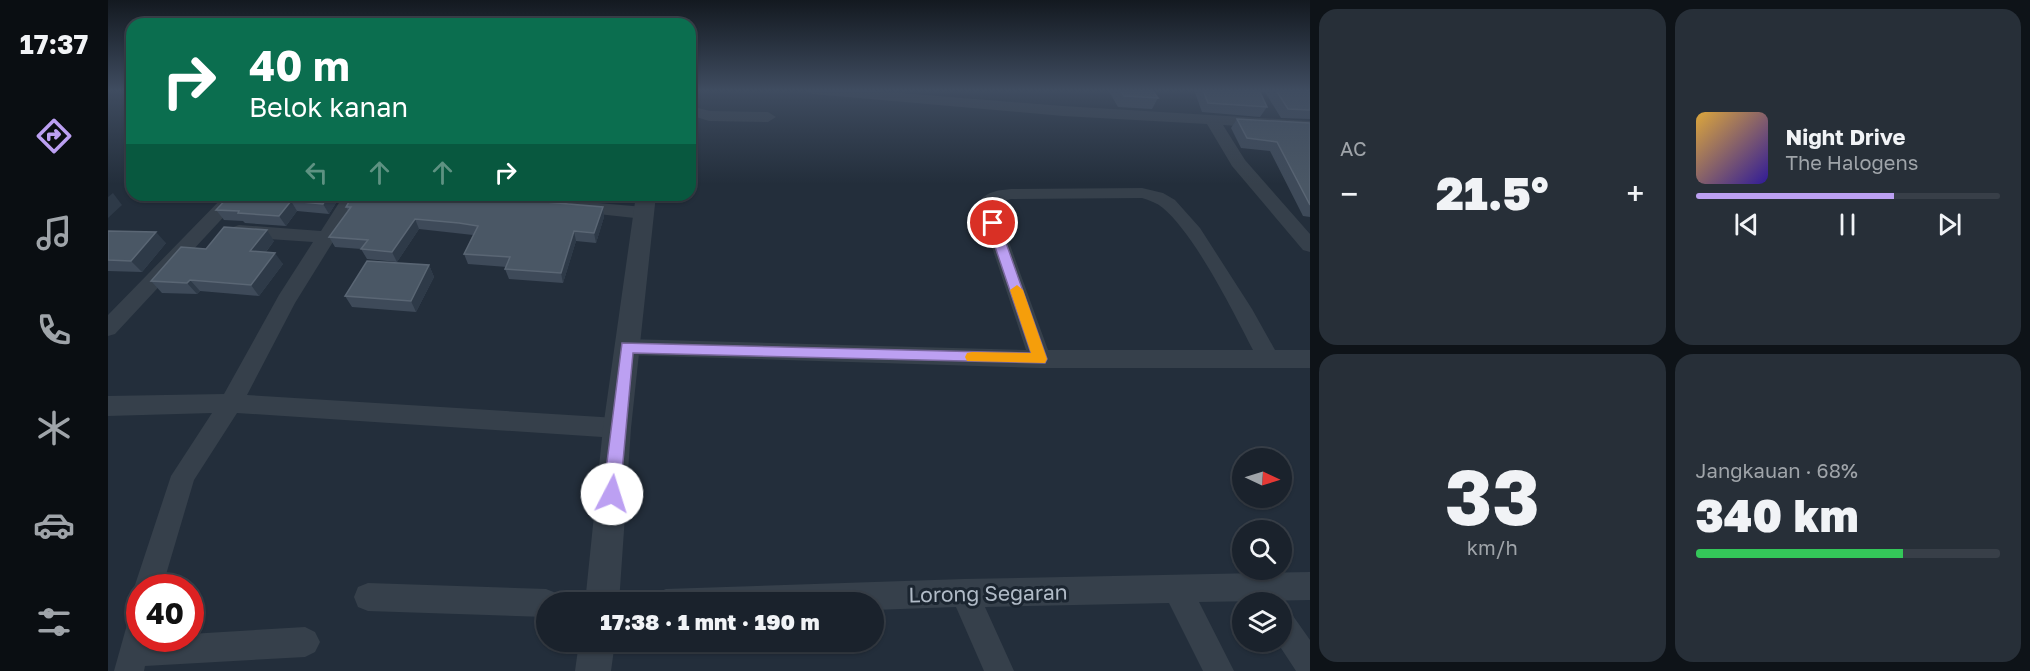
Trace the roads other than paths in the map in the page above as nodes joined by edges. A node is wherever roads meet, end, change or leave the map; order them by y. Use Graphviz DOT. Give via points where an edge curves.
graph roads {
  1 [pos="1212,121"];
  2 [pos="1247,121"];
  3 [pos="1274,123"];
  4 [pos="1310,126"];
  5 [pos="229,201"];
  6 [pos="349,201"];
  7 [pos="645,204"];
  8 [pos="563,206"];
  9 [pos="202,228"];
  10 [pos="326,237"];
  11 [pos="1310,246"];
  12 [pos="108,328"];
  13 [pos="627,347"];
  14 [pos="1268,358"];
  15 [pos="1040,359"];
  16 [pos="1310,359"];
  17 [pos="231,403"];
  18 [pos="108,406"];
  19 [pos="617,428"];
  20 [pos="152,574"];
  21 [pos="1310,585"];
  22 [pos="1178,589"];
  23 [pos="603,592"];
  24 [pos="1276,592"];
  25 [pos="964,593"];
  26 [pos="1232,593"];
  27 [pos="884,596"];
  28 [pos="368,597"];
  29 [pos="536,603"];
  30 [pos="1292,639"];
  31 [pos="305,642"];
  32 [pos="596,652"];
  33 [pos="131,662"];
  34 [pos="1310,666"];
  35 [pos="593,671"];
  36 [pos="999,671"];
  37 [pos="1219,671"];
  1 -- 11 [label="street" via="1238,163"];
  2 -- 3 [label="street"];
  3 -- 4 [label="street"];
  5 -- 9 [label="street"];
  6 -- 10 [label="street"];
  7 -- 8 [label="street"];
  7 -- 13 [label="street"];
  9 -- 10 [label="street"];
  9 -- 12 [label="street"];
  10 -- 17 [label="street" via="286,300"];
  13 -- 15 [label="street"];
  13 -- 19 [label="street"];
  14 -- 15 [label="street"];
  14 -- 15 [label="street" via="1200,241 1169,204 1142,193 998,196 989,201 993,223"];
  14 -- 16 [label="street"];
  17 -- 18 [label="street"];
  17 -- 19 [label="street"];
  17 -- 20 [label="street" via="183,476"];
  19 -- 23 [label="street"];
  21 -- 24 [label="street, Lorong Segaran"];
  22 -- 25 [label="street, Lorong Segaran"];
  22 -- 26 [label="street, Lorong Segaran"];
  22 -- 37 [label="street"];
  25 -- 27 [label="street, Lorong Segaran"];
  25 -- 36 [label="street"];
  28 -- 29 [label="street"];
  30 -- 34 [label="street"];
  31 -- 33 [label="street"];
  32 -- 35 [label="street"];
}
